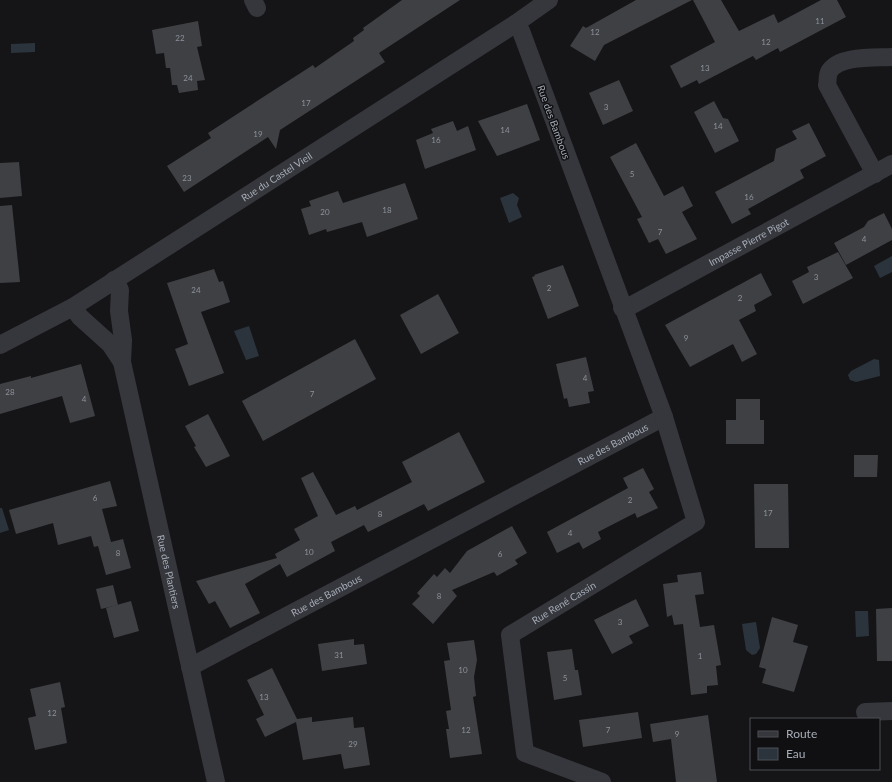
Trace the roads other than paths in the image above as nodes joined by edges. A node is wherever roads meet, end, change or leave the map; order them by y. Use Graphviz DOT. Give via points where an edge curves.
graph roads {
  1 [pos="549,0"];
  2 [pos="515,24"];
  3 [pos="892,57"];
  4 [pos="892,164"];
  5 [pos="874,174"];
  6 [pos="114,280"];
  7 [pos="73,307"];
  8 [pos="622,308"];
  9 [pos="0,346"];
  10 [pos="122,362"];
  11 [pos="664,417"];
  12 [pos="190,667"];
  13 [pos="892,710"];
  14 [pos="865,712"];
  15 [pos="216,782"];
  16 [pos="602,782"];
  1 -- 2 [label="street, Rue du Castel Vieil"];
  2 -- 6 [label="street, Rue du Castel Vieil"];
  2 -- 8 [label="street, Rue des Bambous" via="521,31"];
  3 -- 5 [label="street" via="839,62 828,73 827,85"];
  4 -- 5 [label="street, Impasse Pierre Pigot"];
  5 -- 8 [label="street, Impasse Pierre Pigot" via="632,305"];
  6 -- 7 [label="street, Rue du Castel Vieil"];
  6 -- 10 [label="street, Rue des Plantiers" via="120,290"];
  7 -- 9 [label="street, Rue du Castel Vieil"];
  7 -- 10 [label="street, Rue des Plantiers" via="80,317 110,344"];
  8 -- 11 [label="street, Rue des Bambous"];
  10 -- 12 [label="street, Rue des Plantiers"];
  11 -- 12 [label="street, Rue des Bambous"];
  11 -- 16 [label="street, Rue René Cassin" via="696,522 510,635 524,753"];
  12 -- 15 [label="street, Rue des Plantiers"];
  13 -- 14 [label="street"];
}
